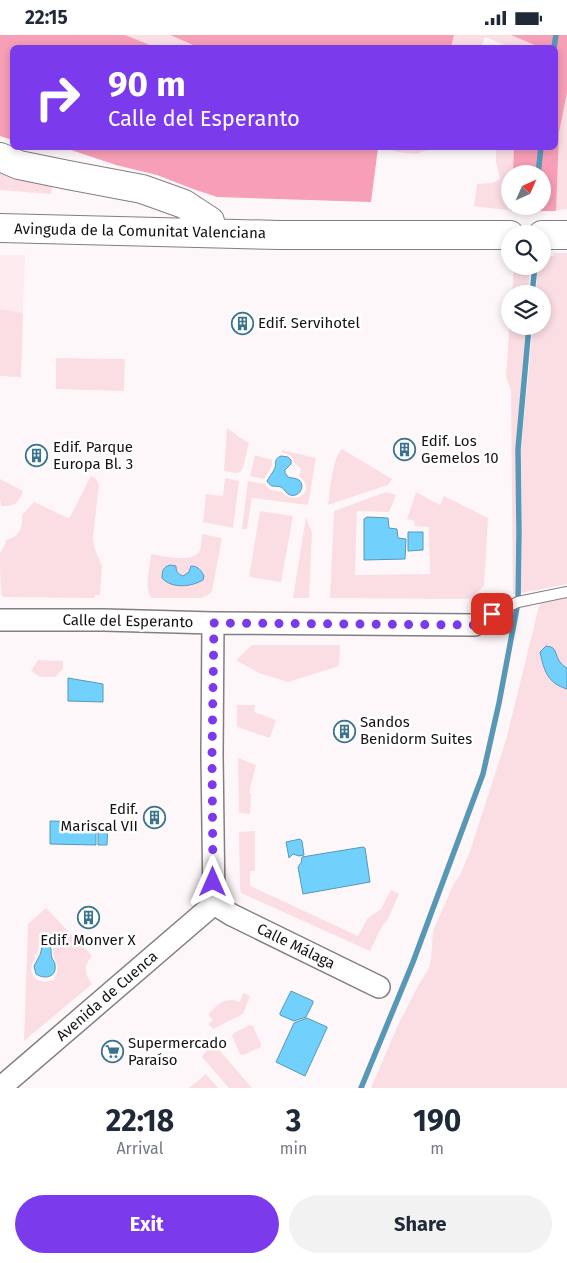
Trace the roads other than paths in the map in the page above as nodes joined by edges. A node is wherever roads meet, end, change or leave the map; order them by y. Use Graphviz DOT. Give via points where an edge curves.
graph roads {
  1 [pos="0,157"];
  2 [pos="0,210"];
  3 [pos="210,221"];
  4 [pos="0,228"];
  5 [pos="279,235"];
  6 [pos="501,235"];
  7 [pos="567,592"];
  8 [pos="492,614"];
  9 [pos="0,620"];
  10 [pos="214,623"];
  11 [pos="214,904"];
  12 [pos="379,987"];
  13 [pos="0,1088"];
  1 -- 3 [label="main road, Avinguda de la Comunitat Valenciana" via="19,165 142,189 184,204"];
  2 -- 3 [label="main road, Avinguda de la Comunitat Valenciana"];
  3 -- 5 [label="main road, Avinguda de la Comunitat Valenciana"];
  4 -- 5 [label="main road, Avinguda de la Comunitat Valenciana"];
  5 -- 6 [label="main road, Avinguda de la Comunitat Valenciana"];
  7 -- 8 [label="lane" via="518,602"];
  8 -- 10 [label="street, Calle del Esperanto" via="475,625"];
  9 -- 10 [label="street, Calle del Esperanto"];
  10 -- 11 [label="street"];
  11 -- 12 [label="street, Calle Málaga"];
  11 -- 13 [label="street, Avenida de Cuenca"];
}
